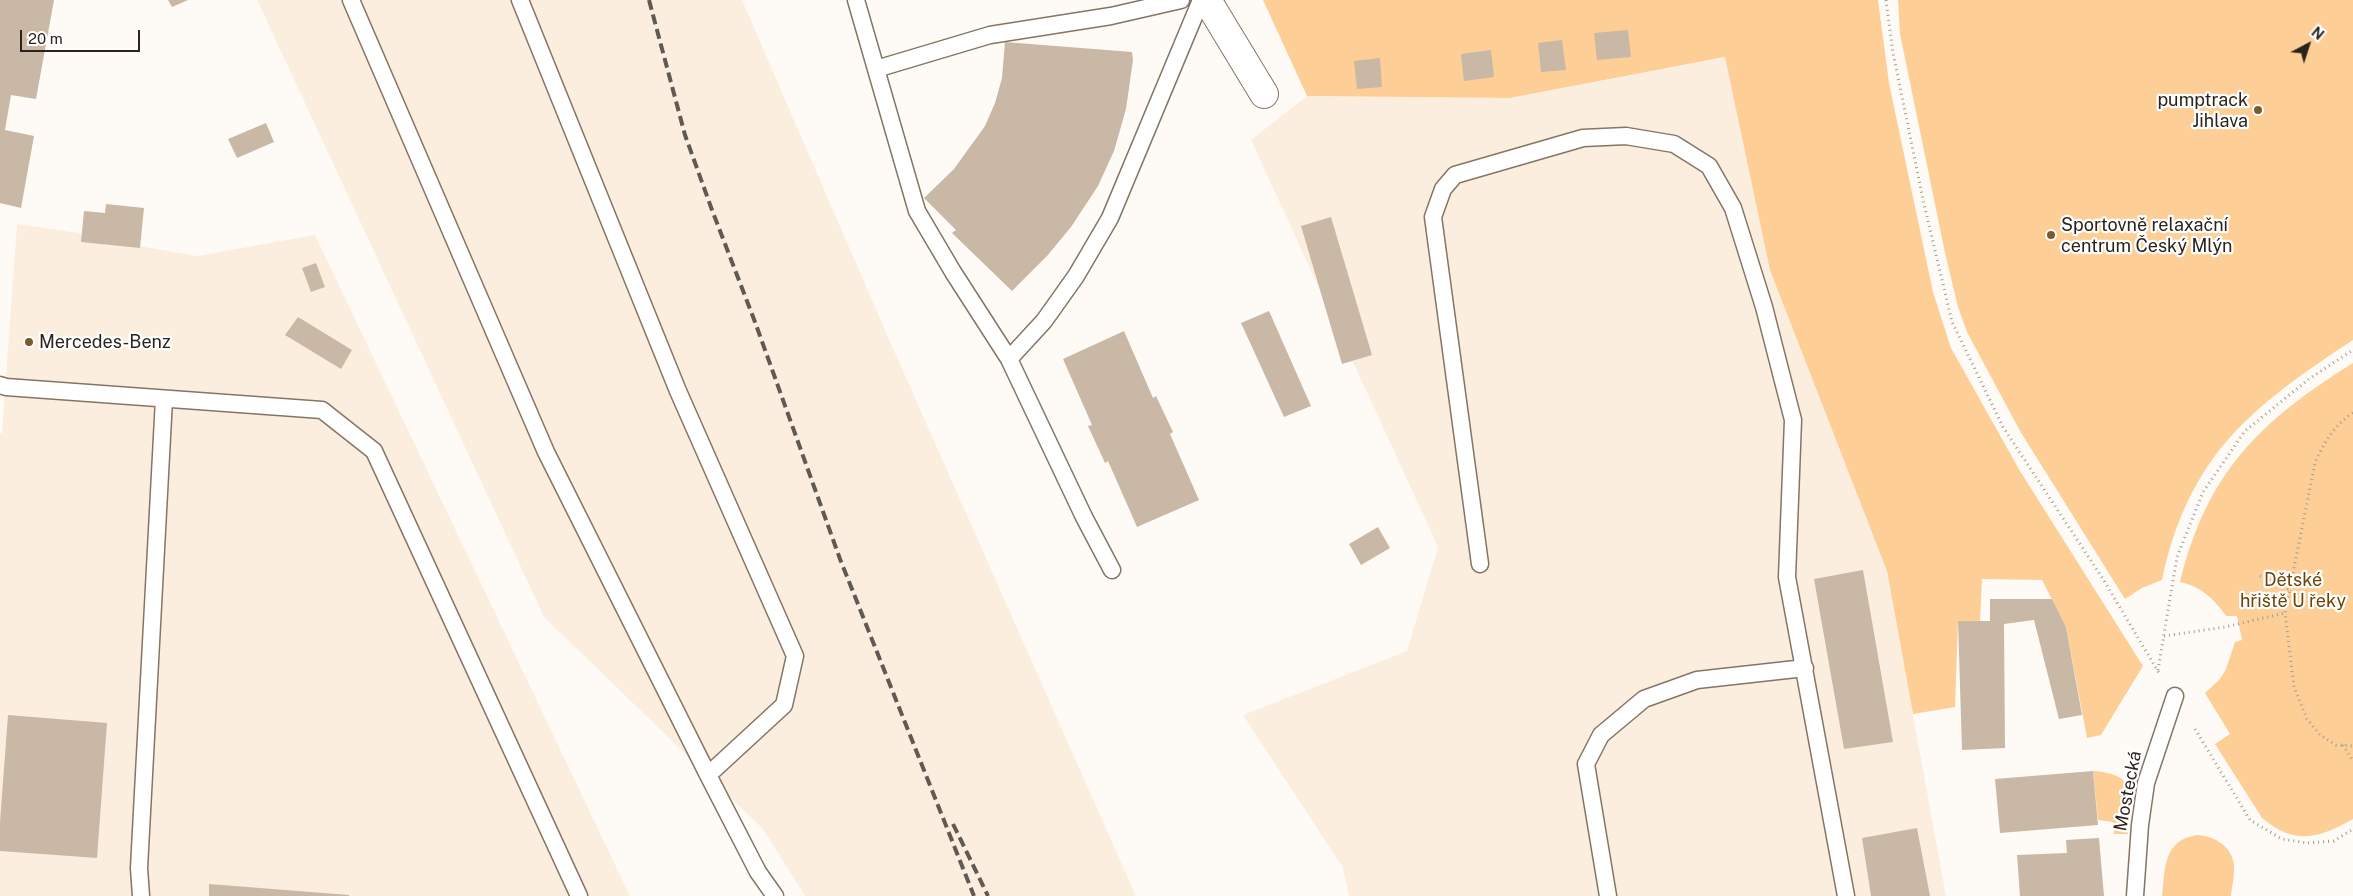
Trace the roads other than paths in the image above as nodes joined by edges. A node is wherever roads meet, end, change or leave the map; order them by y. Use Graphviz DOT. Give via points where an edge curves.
graph roads {
  1 [pos="351,0"];
  2 [pos="520,0"];
  3 [pos="856,0"];
  4 [pos="1181,0"];
  5 [pos="1201,0"];
  6 [pos="1207,0"];
  7 [pos="876,69"];
  8 [pos="1264,94"];
  9 [pos="1009,360"];
  10 [pos="0,385"];
  11 [pos="164,399"];
  12 [pos="1480,564"];
  13 [pos="1112,570"];
  14 [pos="1805,668"];
  15 [pos="2175,696"];
  16 [pos="708,775"];
  17 [pos="141,896"];
  18 [pos="579,896"];
  19 [pos="775,896"];
  20 [pos="1608,896"];
  21 [pos="1846,896"];
  22 [pos="2135,896"];
  1 -- 16 [label="lane" via="546,452"];
  2 -- 16 [label="lane" via="678,391 795,656 784,705"];
  3 -- 7 [label="lane"];
  4 -- 7 [label="lane" via="1111,16 990,35"];
  5 -- 9 [label="lane" via="1110,218 1076,276 1044,321"];
  6 -- 8 [label="street"];
  7 -- 9 [label="lane" via="917,211"];
  9 -- 13 [label="lane"];
  10 -- 11 [label="lane"];
  11 -- 17 [label="lane" via="139,868"];
  11 -- 18 [label="lane" via="322,410 374,451"];
  12 -- 14 [label="lane" via="1433,217 1443,189 1455,175 1583,138 1626,136 1674,144 1709,166 1733,208 1764,307 1793,420 1787,577"];
  14 -- 20 [label="lane" via="1697,680 1644,699 1601,735 1586,764"];
  14 -- 21 [label="lane"];
  15 -- 22 [label="lane, Mostecká" via="2146,782"];
  16 -- 19 [label="lane" via="758,872"];
}
